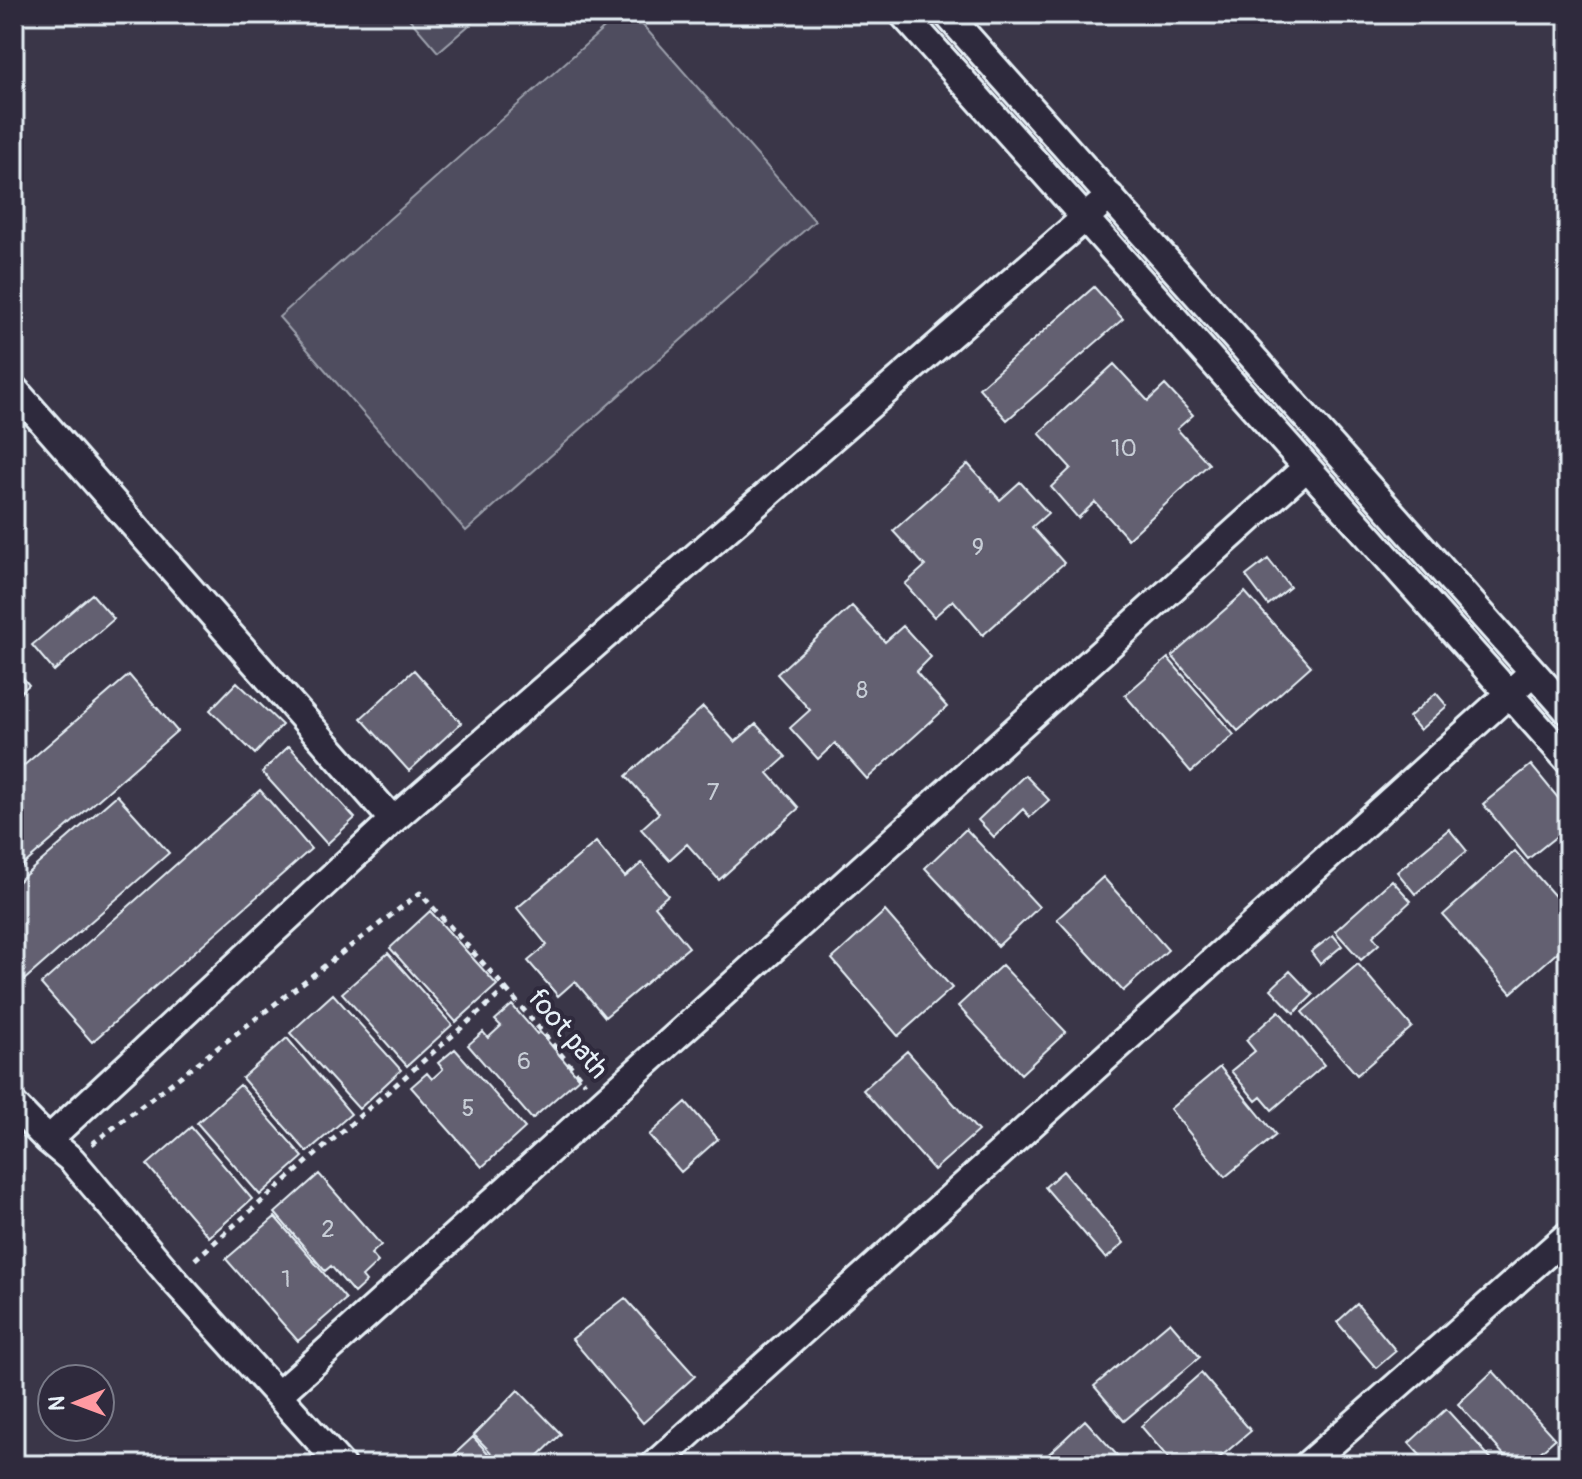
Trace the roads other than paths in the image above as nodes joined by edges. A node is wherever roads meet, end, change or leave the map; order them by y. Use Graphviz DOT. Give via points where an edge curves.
graph roads {
  1 [pos="903,14"];
  2 [pos="947,14"];
  3 [pos="1110,196"];
  4 [pos="1085,218"];
  5 [pos="14,389"];
  6 [pos="1307,467"];
  7 [pos="1533,672"];
  8 [pos="1509,693"];
  9 [pos="1568,711"];
  10 [pos="1568,760"];
  11 [pos="393,820"];
  12 [pos="14,1105"];
  13 [pos="48,1140"];
  14 [pos="1568,1235"];
  15 [pos="278,1395"];
  16 [pos="341,1465"];
  17 [pos="654,1465"];
  18 [pos="1307,1465"];
  1 -- 4 [label="street"];
  2 -- 3 [label="street"];
  3 -- 4 [label="street"];
  3 -- 7 [label="street"];
  4 -- 6 [label="street"];
  4 -- 11 [label="street"];
  5 -- 11 [label="street"];
  6 -- 8 [label="street"];
  6 -- 15 [label="street"];
  7 -- 8 [label="street"];
  7 -- 9 [label="street"];
  8 -- 10 [label="street"];
  8 -- 17 [label="street"];
  11 -- 13 [label="street"];
  12 -- 13 [label="street"];
  13 -- 15 [label="street" via="72,1160"];
  14 -- 18 [label="street"];
  15 -- 16 [label="street"];
}
